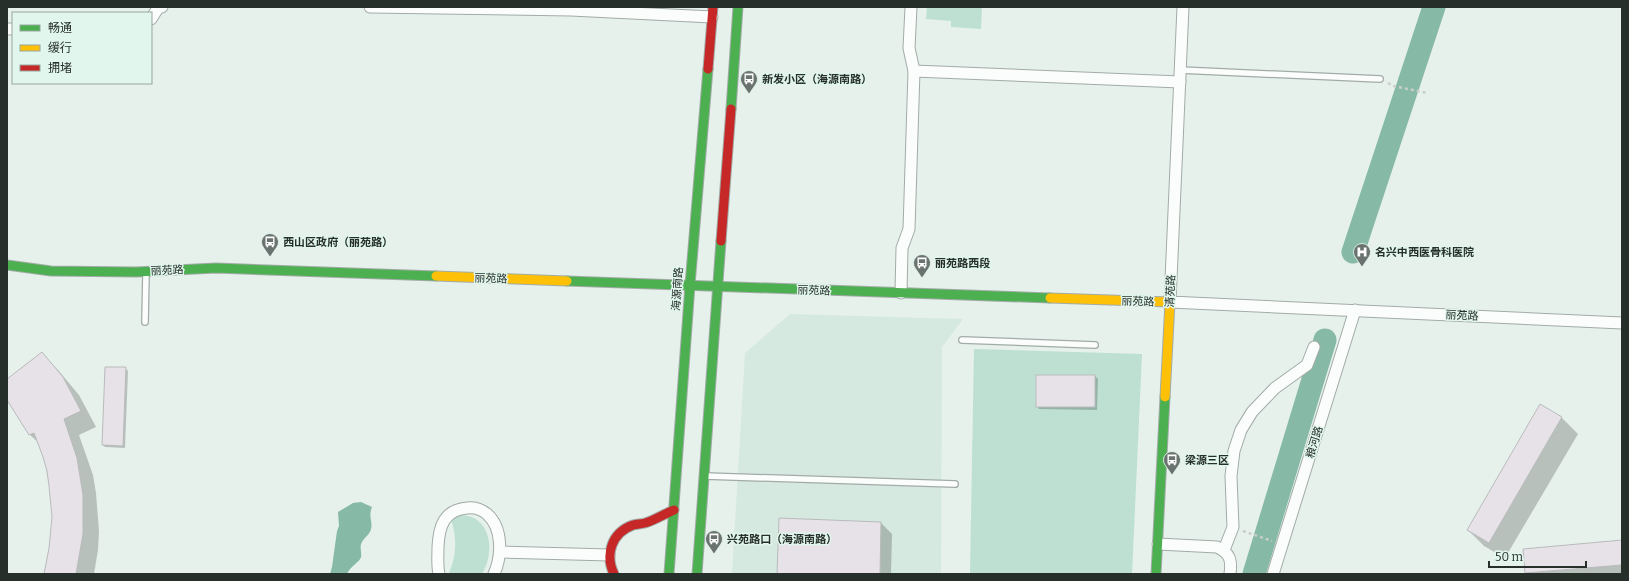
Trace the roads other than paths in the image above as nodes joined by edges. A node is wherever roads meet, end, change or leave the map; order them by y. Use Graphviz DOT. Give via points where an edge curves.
graph roads {
  1 [pos="162,7"];
  2 [pos="370,7"];
  3 [pos="738,7"];
  4 [pos="911,7"];
  5 [pos="1183,7"];
  6 [pos="453,8"];
  7 [pos="713,12"];
  8 [pos="152,17"];
  9 [pos="1180,70"];
  10 [pos="914,71"];
  11 [pos="1380,79"];
  12 [pos="1180,82"];
  13 [pos="7,266"];
  14 [pos="146,271"];
  15 [pos="690,285"];
  16 [pos="718,287"];
  17 [pos="901,293"];
  18 [pos="1170,302"];
  19 [pos="1355,310"];
  20 [pos="145,322"];
  21 [pos="1622,323"];
  22 [pos="962,340"];
  23 [pos="1095,345"];
  24 [pos="1314,347"];
  25 [pos="704,476"];
  26 [pos="955,484"];
  27 [pos="674,510"];
  28 [pos="1158,544"];
  29 [pos="1224,550"];
  30 [pos="500,552"];
  31 [pos="609,555"];
  32 [pos="439,574"];
  33 [pos="494,574"];
  34 [pos="614,574"];
  35 [pos="669,574"];
  36 [pos="697,574"];
  37 [pos="1156,574"];
  38 [pos="1230,574"];
  39 [pos="1272,574"];
  1 -- 8 [label="street" via="158,8"];
  2 -- 6 [label="street"];
  3 -- 16 [label="street"];
  4 -- 10 [label="street" via="909,48"];
  5 -- 9 [label="street, 清苑路"];
  6 -- 7 [label="street"];
  7 -- 15 [label="street, 海源南路"];
  9 -- 11 [label="lane"];
  9 -- 12 [label="street, 清苑路"];
  10 -- 12 [label="street"];
  10 -- 17 [label="street" via="909,229 902,248"];
  12 -- 18 [label="street, 清苑路"];
  13 -- 14 [label="street, 丽苑路" via="51,271"];
  14 -- 15 [label="street, 丽苑路" via="216,268"];
  14 -- 20 [label="lane"];
  15 -- 16 [label="street, 丽苑路"];
  15 -- 27 [label="street, 海源南路"];
  16 -- 17 [label="street, 丽苑路"];
  16 -- 25 [label="street"];
  17 -- 18 [label="street, 丽苑路"];
  18 -- 19 [label="street, 丽苑路"];
  18 -- 28 [label="street, 清苑路"];
  19 -- 21 [label="street, 丽苑路"];
  19 -- 39 [label="street, 粮河路"];
  22 -- 23 [label="lane"];
  24 -- 29 [label="street" via="1308,365 1275,388 1252,412 1241,430 1234,450 1233,527"];
  25 -- 26 [label="lane"];
  25 -- 36 [label="street"];
  27 -- 31 [label="street" via="622,531 612,543"];
  27 -- 35 [label="street, 海源南路"];
  28 -- 29 [label="street" via="1217,547"];
  28 -- 37 [label="street, 清苑路"];
  29 -- 38 [label="street" via="1232,563"];
  30 -- 31 [label="street"];
  30 -- 32 [label="street" via="494,524 487,514 472,507 457,509 450,513 441,526 437,567"];
  30 -- 33 [label="street"];
  31 -- 34 [label="street"];
}
